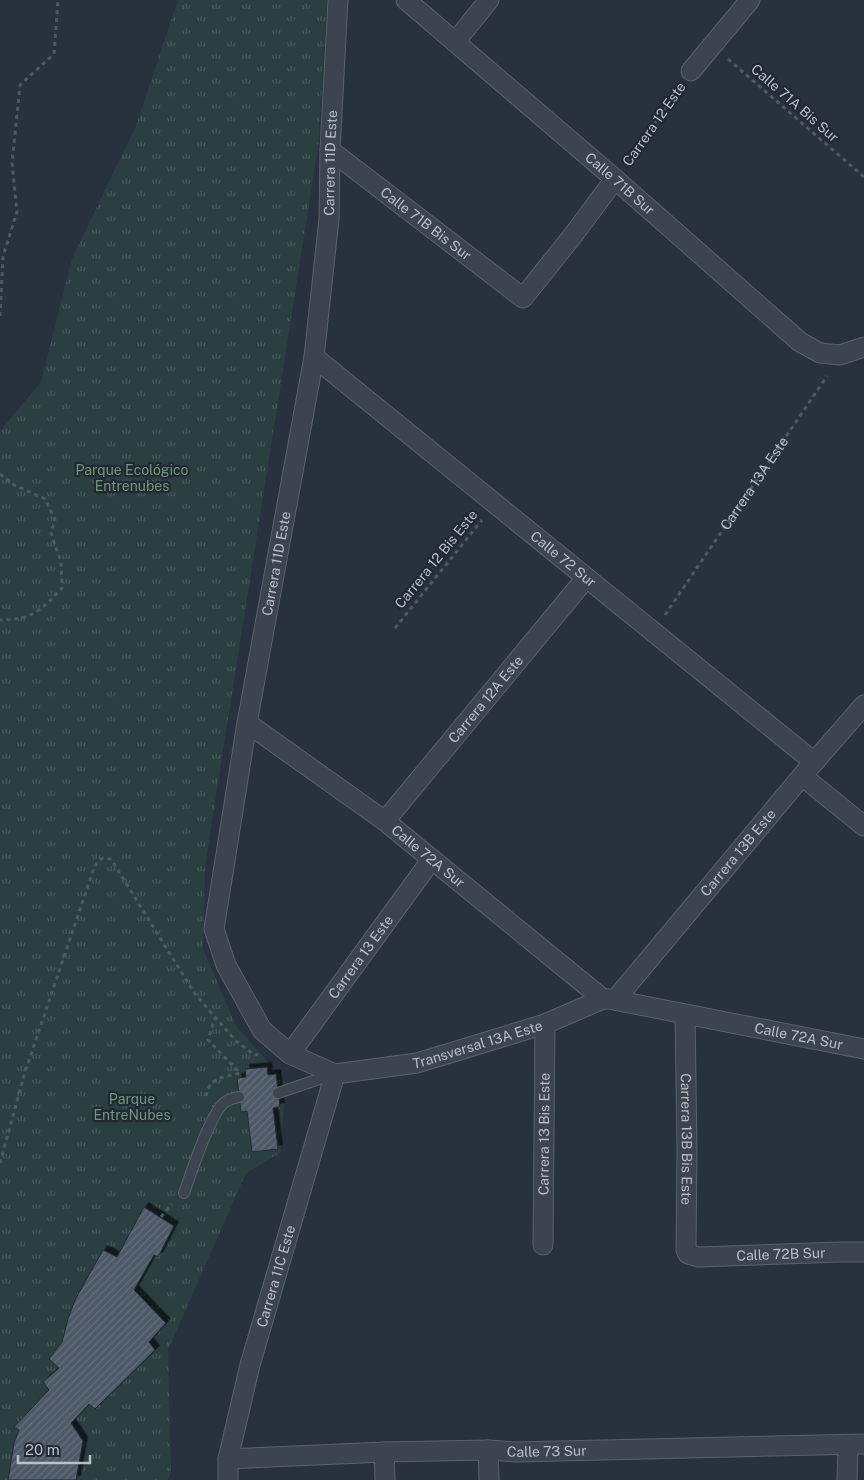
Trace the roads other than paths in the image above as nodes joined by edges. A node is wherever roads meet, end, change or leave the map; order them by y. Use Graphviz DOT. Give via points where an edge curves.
graph roads {
  1 [pos="338,0"];
  2 [pos="406,0"];
  3 [pos="489,0"];
  4 [pos="750,0"];
  5 [pos="455,42"];
  6 [pos="691,71"];
  7 [pos="330,150"];
  8 [pos="615,179"];
  9 [pos="523,298"];
  10 [pos="864,347"];
  11 [pos="314,357"];
  12 [pos="586,578"];
  13 [pos="864,705"];
  14 [pos="247,723"];
  15 [pos="808,769"];
  16 [pos="385,821"];
  17 [pos="864,826"];
  18 [pos="432,859"];
  19 [pos="609,1000"];
  20 [pos="685,1014"];
  21 [pos="545,1024"];
  22 [pos="864,1049"];
  23 [pos="290,1054"];
  24 [pos="335,1074"];
  25 [pos="278,1093"];
  26 [pos="239,1097"];
  27 [pos="184,1194"];
  28 [pos="543,1245"];
  29 [pos="864,1252"];
  30 [pos="698,1257"];
  31 [pos="856,1445"];
  32 [pos="488,1450"];
  33 [pos="384,1452"];
  34 [pos="228,1459"];
  35 [pos="228,1480"];
  36 [pos="385,1480"];
  37 [pos="489,1480"];
  38 [pos="847,1480"];
  1 -- 7 [label="street, Carrera 11D Este"];
  2 -- 5 [label="street, Calle 71B Sur"];
  3 -- 5 [label="street"];
  4 -- 6 [label="street, Carrera 12 Este"];
  5 -- 8 [label="street, Calle 71B Sur"];
  7 -- 9 [label="street, Calle 71B Bis Sur"];
  7 -- 11 [label="street, Carrera 11D Este" via="329,219"];
  8 -- 9 [label="street, Carrera 12 Este"];
  8 -- 10 [label="street, Calle 71B Sur" via="800,342 820,353 840,356"];
  11 -- 12 [label="street, Calle 72 Sur"];
  11 -- 14 [label="street, Carrera 11D Este"];
  12 -- 15 [label="street, Calle 72 Sur" via="654,632"];
  12 -- 16 [label="street, Carrera 12A Este"];
  13 -- 15 [label="street, Carrera 13B Este"];
  14 -- 16 [label="street, Calle 72A Sur"];
  14 -- 23 [label="street, Carrera 11D Este" via="214,929 226,965 262,1030"];
  15 -- 17 [label="street, Calle 72 Sur"];
  15 -- 19 [label="street, Carrera 13B Este"];
  16 -- 18 [label="street, Calle 72A Sur"];
  18 -- 19 [label="street, Calle 72A Sur"];
  18 -- 23 [label="street, Carrera 13 Este"];
  19 -- 20 [label="street, Calle 72A Sur"];
  19 -- 21 [label="street, Transversal 13A Este"];
  20 -- 22 [label="street, Calle 72A Sur"];
  20 -- 30 [label="street, Carrera 13B Bis Este" via="686,1250"];
  21 -- 24 [label="street, Transversal 13A Este" via="417,1063"];
  21 -- 28 [label="street, Carrera 13 Bis Este"];
  23 -- 24 [label="street, Carrera 11D Este"];
  24 -- 25 [label="lane"];
  24 -- 34 [label="street, Carrera 11C Este" via="266,1307"];
  26 -- 27 [label="lane" via="225,1101 216,1113"];
  29 -- 30 [label="street, Calle 72B Sur"];
  31 -- 32 [label="street, Calle 73 Sur"];
  31 -- 38 [label="street"];
  32 -- 33 [label="street, Calle 73 Sur"];
  32 -- 37 [label="street"];
  33 -- 34 [label="street, Calle 73 Sur"];
  33 -- 36 [label="street"];
  34 -- 35 [label="street, Carrera 11C Este"];
}
